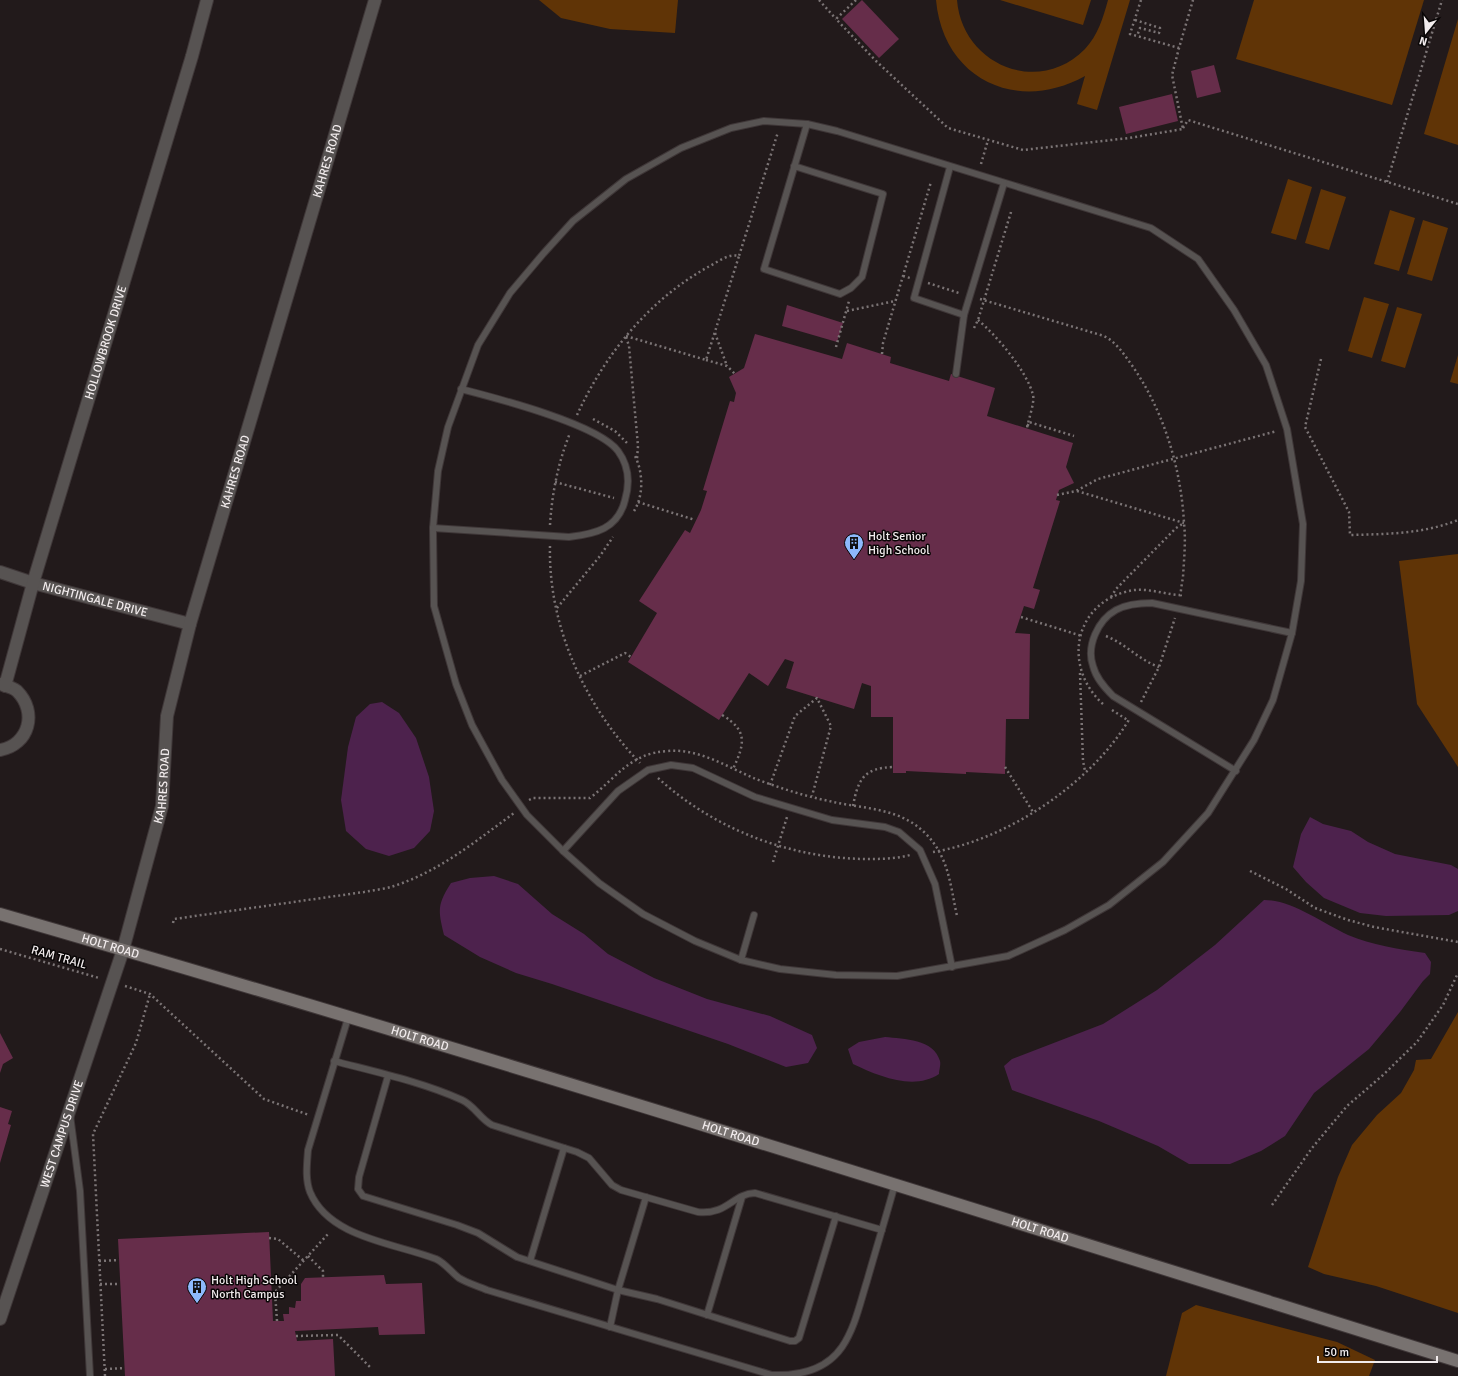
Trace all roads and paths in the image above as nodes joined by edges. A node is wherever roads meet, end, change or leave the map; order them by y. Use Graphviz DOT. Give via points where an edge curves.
graph roads {
  1 [pos="207,0"];
  2 [pos="375,0"];
  3 [pos="819,0"];
  4 [pos="856,0"];
  5 [pos="1141,0"];
  6 [pos="1193,0"];
  7 [pos="1442,0"];
  8 [pos="836,19"];
  9 [pos="1135,20"];
  10 [pos="1137,36"];
  11 [pos="1179,48"];
  12 [pos="780,122"];
  13 [pos="807,124"];
  14 [pos="1183,129"];
  15 [pos="988,140"];
  16 [pos="794,166"];
  17 [pos="950,167"];
  18 [pos="978,175"];
  19 [pos="931,182"];
  20 [pos="1387,182"];
  21 [pos="1004,183"];
  22 [pos="1458,204"];
  23 [pos="1011,212"];
  24 [pos="739,256"];
  25 [pos="903,276"];
  26 [pos="919,280"];
  27 [pos="970,296"];
  28 [pos="984,300"];
  29 [pos="850,301"];
  30 [pos="895,301"];
  31 [pos="847,311"];
  32 [pos="964,315"];
  33 [pos="978,320"];
  34 [pos="715,332"];
  35 [pos="972,334"];
  36 [pos="626,336"];
  37 [pos="836,347"];
  38 [pos="882,354"];
  39 [pos="1322,359"];
  40 [pos="706,360"];
  41 [pos="726,366"];
  42 [pos="735,374"];
  43 [pos="956,374"];
  44 [pos="461,389"];
  45 [pos="577,413"];
  46 [pos="584,416"];
  47 [pos="589,418"];
  48 [pos="1306,424"];
  49 [pos="573,425"];
  50 [pos="1287,429"];
  51 [pos="1074,436"];
  52 [pos="631,447"];
  53 [pos="633,452"];
  54 [pos="1174,459"];
  55 [pos="637,460"];
  56 [pos="554,482"];
  57 [pos="1076,491"];
  58 [pos="1058,495"];
  59 [pos="614,498"];
  60 [pos="638,502"];
  61 [pos="630,517"];
  62 [pos="695,520"];
  63 [pos="1458,520"];
  64 [pos="1184,523"];
  65 [pos="433,528"];
  66 [pos="550,536"];
  67 [pos="604,540"];
  68 [pos="550,546"];
  69 [pos="556,546"];
  70 [pos="0,572"];
  71 [pos="33,583"];
  72 [pos="1180,595"];
  73 [pos="1111,598"];
  74 [pos="557,609"];
  75 [pos="1178,609"];
  76 [pos="190,624"];
  77 [pos="1292,633"];
  78 [pos="631,657"];
  79 [pos="1081,672"];
  80 [pos="580,676"];
  81 [pos="3,685"];
  82 [pos="1136,710"];
  83 [pos="722,716"];
  84 [pos="1129,721"];
  85 [pos="0,750"];
  86 [pos="893,767"];
  87 [pos="1006,767"];
  88 [pos="732,769"];
  89 [pos="648,770"];
  90 [pos="1236,770"];
  91 [pos="1086,772"];
  92 [pos="770,785"];
  93 [pos="794,792"];
  94 [pos="812,796"];
  95 [pos="853,806"];
  96 [pos="790,807"];
  97 [pos="1033,812"];
  98 [pos="778,846"];
  99 [pos="562,851"];
  100 [pos="922,854"];
  101 [pos="773,862"];
  102 [pos="1250,871"];
  103 [pos="0,914"];
  104 [pos="754,915"];
  105 [pos="174,919"];
  106 [pos="170,920"];
  107 [pos="1458,942"];
  108 [pos="0,949"];
  109 [pos="123,950"];
  110 [pos="741,960"];
  111 [pos="952,967"];
  112 [pos="1458,973"];
  113 [pos="113,982"];
  114 [pos="150,994"];
  115 [pos="348,1018"];
  116 [pos="334,1061"];
  117 [pos="388,1076"];
  118 [pos="69,1111"];
  119 [pos="317,1118"];
  120 [pos="564,1148"];
  121 [pos="895,1184"];
  122 [pos="646,1197"];
  123 [pos="742,1197"];
  124 [pos="1272,1205"];
  125 [pos="836,1216"];
  126 [pos="882,1230"];
  127 [pos="328,1234"];
  128 [pos="269,1238"];
  129 [pos="308,1256"];
  130 [pos="119,1260"];
  131 [pos="99,1261"];
  132 [pos="304,1261"];
  133 [pos="530,1261"];
  134 [pos="323,1277"];
  135 [pos="100,1284"];
  136 [pos="120,1284"];
  137 [pos="618,1290"];
  138 [pos="707,1315"];
  139 [pos="0,1319"];
  140 [pos="277,1321"];
  141 [pos="610,1327"];
  142 [pos="296,1336"];
  143 [pos="1458,1361"];
  144 [pos="125,1368"];
  145 [pos="372,1368"];
  146 [pos="105,1369"];
  147 [pos="90,1376"];
  148 [pos="105,1376"];
  1 -- 71 [label="street, HOLLOWBROOK DRIVE"];
  2 -- 76 [label="street, KAHRES ROAD"];
  3 -- 8 [label="path"];
  4 -- 8 [label="path"];
  5 -- 9 [label="path"];
  6 -- 11 [label="path"];
  7 -- 20 [label="path"];
  8 -- 15 [label="path" via="876,62 948,128"];
  9 -- 10 [label="path" via="1130,34"];
  9 -- 10 [label="path" via="1160,28 1159,33 1140,28"];
  10 -- 11 [label="path"];
  11 -- 14 [label="path" via="1172,75"];
  12 -- 13 [label="lane"];
  12 -- 24 [label="path"];
  12 -- 44 [label="lane" via="764,121 731,128 681,148 606,193 573,221 510,293 478,345"];
  13 -- 16 [label="lane"];
  13 -- 17 [label="lane"];
  14 -- 15 [label="path" via="1023,150"];
  14 -- 20 [label="path" via="1188,120"];
  15 -- 18 [label="path"];
  16 -- 16 [label="lane" via="764,269 840,294 862,277 884,194"];
  17 -- 18 [label="lane"];
  17 -- 26 [label="lane"];
  18 -- 21 [label="lane"];
  19 -- 25 [label="path"];
  20 -- 22 [label="path"];
  21 -- 27 [label="lane"];
  21 -- 50 [label="lane" via="1151,228 1198,260 1234,310 1266,365"];
  23 -- 28 [label="path"];
  24 -- 34 [label="path"];
  24 -- 36 [label="path" via="728,256 683,282 648,312"];
  25 -- 26 [label="path"];
  25 -- 30 [label="path"];
  26 -- 27 [label="path"];
  26 -- 32 [label="lane" via="914,298"];
  27 -- 28 [label="path"];
  27 -- 32 [label="lane"];
  28 -- 33 [label="path"];
  28 -- 54 [label="path" via="1094,332 1115,343 1133,366 1153,402"];
  29 -- 31 [label="path"];
  30 -- 31 [label="path"];
  30 -- 38 [label="path" via="882,343"];
  31 -- 37 [label="path"];
  32 -- 43 [label="lane"];
  33 -- 35 [label="path"];
  33 -- 51 [label="path" via="993,332 1022,371 1033,396 1027,428 1029,422"];
  34 -- 40 [label="path"];
  34 -- 41 [label="path"];
  36 -- 40 [label="path"];
  36 -- 45 [label="path" via="602,367"];
  36 -- 55 [label="path" via="638,446"];
  39 -- 48 [label="path"];
  40 -- 41 [label="path"];
  41 -- 42 [label="path"];
  44 -- 49 [label="lane" via="504,400"];
  44 -- 65 [label="lane" via="448,427 438,471"];
  45 -- 46 [label="path"];
  45 -- 49 [label="path"];
  47 -- 52 [label="path" via="615,431"];
  48 -- 50 [label="path"];
  48 -- 63 [label="path" via="1349,512 1350,535 1404,534 1443,526"];
  49 -- 56 [label="path"];
  49 -- 66 [label="lane" via="602,437 618,451 626,466 629,486 623,508 610,526 591,534"];
  50 -- 54 [label="path"];
  50 -- 77 [label="lane" via="1303,524 1301,581"];
  53 -- 55 [label="path"];
  54 -- 57 [label="path" via="1094,480"];
  54 -- 64 [label="path"];
  55 -- 60 [label="path" via="641,484"];
  56 -- 59 [label="path"];
  56 -- 66 [label="path"];
  57 -- 58 [label="path"];
  57 -- 64 [label="path"];
  60 -- 61 [label="path"];
  60 -- 62 [label="path"];
  64 -- 72 [label="path"];
  64 -- 73 [label="path" via="1116,589"];
  65 -- 66 [label="lane"];
  65 -- 99 [label="lane" via="434,606 456,684 472,725 502,780 527,815"];
  66 -- 68 [label="path"];
  67 -- 74 [label="path" via="614,534 600,556"];
  68 -- 69 [label="path"];
  68 -- 74 [label="path"];
  70 -- 71 [label="street, NIGHTINGALE DRIVE"];
  71 -- 76 [label="street, NIGHTINGALE DRIVE"];
  71 -- 81 [label="street, HOLLOWBROOK DRIVE"];
  72 -- 73 [label="path" via="1140,589"];
  72 -- 75 [label="path"];
  73 -- 79 [label="path" via="1094,611 1080,635 1078,648"];
  74 -- 80 [label="path" via="568,649"];
  75 -- 77 [label="lane"];
  75 -- 82 [label="path" via="1159,667"];
  75 -- 82 [label="lane" via="1152,603 1134,604 1116,610 1095,632 1092,665 1102,685 1113,696"];
  76 -- 109 [label="street, KAHRES ROAD" via="167,716 162,806"];
  77 -- 90 [label="lane" via="1273,700"];
  78 -- 80 [label="path" via="625,653"];
  79 -- 84 [label="path" via="1094,696"];
  79 -- 91 [label="path" via="1079,679"];
  80 -- 89 [label="path" via="608,725"];
  81 -- 85 [label="street" via="17,692 26,703 29,715 25,734 10,748"];
  82 -- 84 [label="path"];
  82 -- 90 [label="lane"];
  83 -- 88 [label="path" via="738,728 742,737 741,750"];
  84 -- 91 [label="path"];
  86 -- 95 [label="path" via="880,767 868,772 856,790"];
  87 -- 97 [label="path"];
  89 -- 96 [label="lane" via="671,765 694,768 754,797"];
  89 -- 98 [label="path" via="669,790 712,818 754,838"];
  89 -- 99 [label="lane" via="618,791"];
  90 -- 111 [label="lane" via="1208,813 1163,862 1109,905 1065,930 1008,956"];
  91 -- 97 [label="path"];
  92 -- 94 [label="path" via="795,716 818,698 831,726"];
  93 -- 96 [label="path"];
  96 -- 98 [label="path"];
  96 -- 100 [label="lane" via="832,820 885,827 899,832"];
  97 -- 100 [label="path" via="978,839"];
  98 -- 100 [label="path" via="818,855 854,858 900,858"];
  98 -- 101 [label="path"];
  99 -- 110 [label="lane" via="643,914 695,941"];
  100 -- 111 [label="lane" via="935,884"];
  102 -- 107 [label="path" via="1286,889 1315,908 1348,920"];
  103 -- 109 [label="main road, HOLT ROAD"];
  104 -- 110 [label="lane"];
  105 -- 106 [label="path"];
  108 -- 113 [label="path, RAM TRAIL"];
  109 -- 113 [label="street, WEST CAMPUS DRIVE"];
  109 -- 115 [label="main road, HOLT ROAD"];
  110 -- 111 [label="lane" via="836,975 897,976"];
  112 -- 124 [label="path" via="1443,1005 1417,1042 1347,1106 1312,1148"];
  113 -- 114 [label="path, RAM TRAIL"];
  113 -- 118 [label="street, WEST CAMPUS DRIVE"];
  114 -- 119 [label="path" via="264,1099"];
  114 -- 131 [label="path" via="136,1043 93,1134"];
  115 -- 116 [label="lane"];
  115 -- 121 [label="main road, HOLT ROAD"];
  116 -- 117 [label="lane"];
  116 -- 119 [label="lane"];
  117 -- 120 [label="lane" via="462,1100 473,1107 484,1121 492,1125"];
  117 -- 133 [label="lane" via="360,1178 358,1189 363,1196 471,1230 517,1257"];
  118 -- 139 [label="street, WEST CAMPUS DRIVE"];
  118 -- 147 [label="lane" via="80,1191"];
  119 -- 141 [label="lane" via="308,1150 306,1172 310,1192 317,1204 336,1223 356,1233 440,1261 460,1278 487,1290"];
  120 -- 122 [label="lane" via="589,1158 612,1185"];
  120 -- 133 [label="lane"];
  121 -- 126 [label="lane"];
  121 -- 143 [label="main road, HOLT ROAD"];
  122 -- 123 [label="lane" via="709,1213 717,1212"];
  122 -- 137 [label="lane"];
  123 -- 125 [label="lane" via="755,1193"];
  123 -- 138 [label="lane"];
  125 -- 126 [label="lane"];
  125 -- 138 [label="lane" via="799,1338 795,1341"];
  126 -- 141 [label="lane" via="855,1319 842,1347 818,1367 803,1373 772,1375"];
  127 -- 129 [label="path"];
  128 -- 132 [label="path" via="278,1239"];
  129 -- 132 [label="path"];
  129 -- 134 [label="path" via="323,1271"];
  130 -- 131 [label="path"];
  131 -- 135 [label="path"];
  132 -- 140 [label="path" via="275,1292"];
  133 -- 137 [label="lane"];
  135 -- 136 [label="path"];
  135 -- 146 [label="path"];
  137 -- 138 [label="lane"];
  137 -- 141 [label="lane"];
  142 -- 145 [label="path" via="338,1334"];
  144 -- 146 [label="path"];
  146 -- 148 [label="path"];
}
